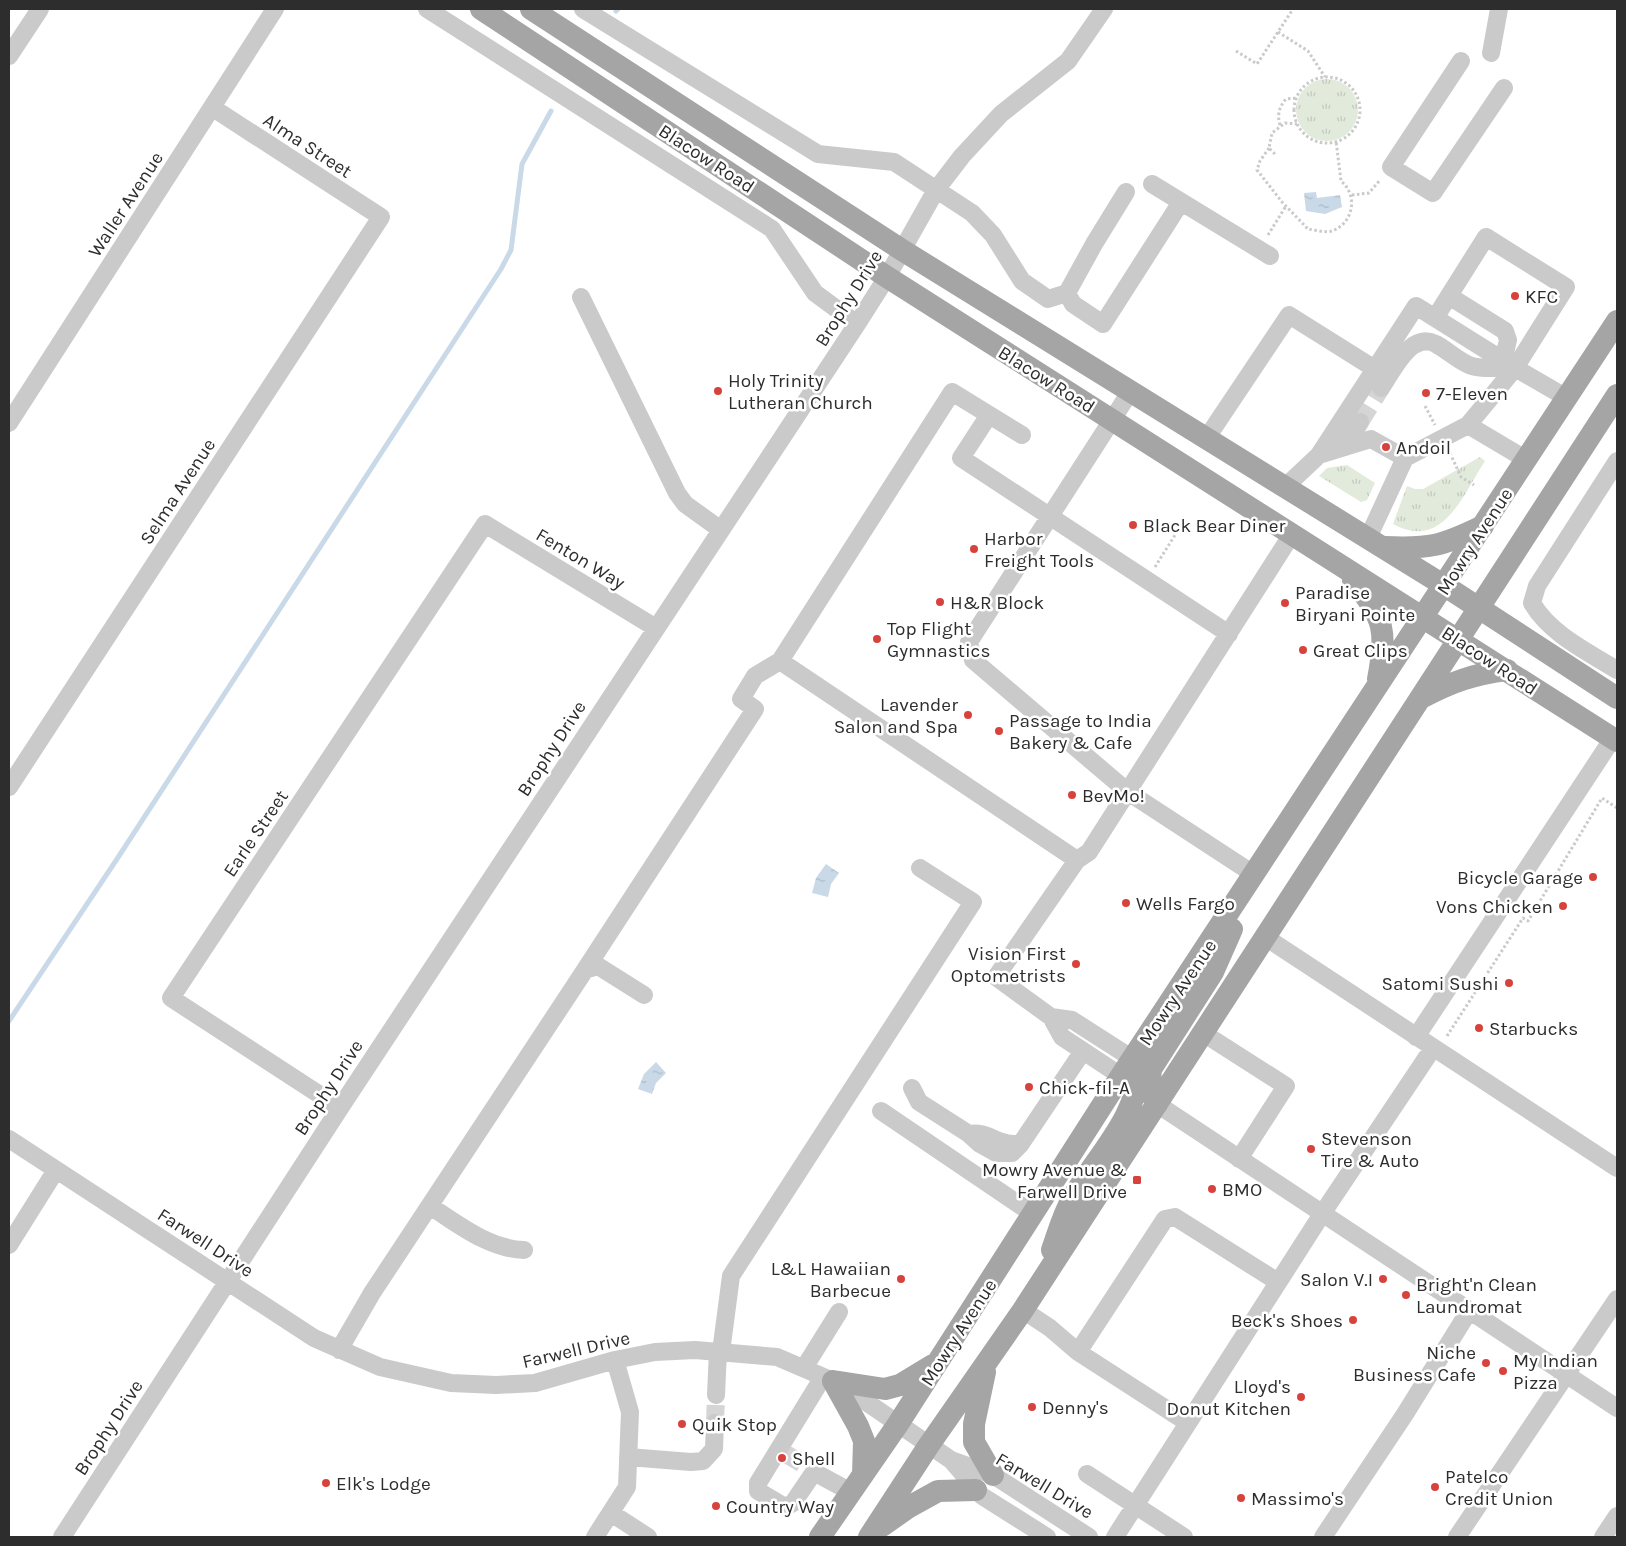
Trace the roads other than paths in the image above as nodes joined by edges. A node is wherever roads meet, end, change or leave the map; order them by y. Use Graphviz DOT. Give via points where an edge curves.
graph roads {
  1 [pos="40,9"];
  2 [pos="275,9"];
  3 [pos="427,9"];
  4 [pos="481,9"];
  5 [pos="531,9"];
  6 [pos="583,9"];
  7 [pos="1104,9"];
  8 [pos="1499,9"];
  9 [pos="1491,53"];
  10 [pos="9,56"];
  11 [pos="1461,61"];
  12 [pos="1504,88"];
  13 [pos="213,108"];
  14 [pos="1152,184"];
  15 [pos="936,190"];
  16 [pos="1126,192"];
  17 [pos="1181,202"];
  18 [pos="380,218"];
  19 [pos="902,250"];
  20 [pos="1264,253"];
  21 [pos="887,277"];
  22 [pos="1067,293"];
  23 [pos="1449,296"];
  24 [pos="581,297"];
  25 [pos="1434,318"];
  26 [pos="1617,321"];
  27 [pos="857,324"];
  28 [pos="1509,364"];
  29 [pos="1376,370"];
  30 [pos="1381,388"];
  31 [pos="1130,392"];
  32 [pos="1617,395"];
  33 [pos="1567,398"];
  34 [pos="989,415"];
  35 [pos="1112,420"];
  36 [pos="9,422"];
  37 [pos="1360,422"];
  38 [pos="1468,425"];
  39 [pos="1022,436"];
  40 [pos="1206,439"];
  41 [pos="1345,447"];
  42 [pos="1319,455"];
  43 [pos="1405,458"];
  44 [pos="1526,460"];
  45 [pos="1617,462"];
  46 [pos="1285,487"];
  47 [pos="1050,516"];
  48 [pos="485,524"];
  49 [pos="1484,526"];
  50 [pos="721,530"];
  51 [pos="1292,534"];
  52 [pos="1374,543"];
  53 [pos="1320,552"];
  54 [pos="1445,586"];
  55 [pos="1480,609"];
  56 [pos="1424,617"];
  57 [pos="656,628"];
  58 [pos="1229,634"];
  59 [pos="1459,640"];
  60 [pos="780,661"];
  61 [pos="1507,670"];
  62 [pos="1617,670"];
  63 [pos="1376,690"];
  64 [pos="1422,698"];
  65 [pos="1617,698"];
  66 [pos="1615,739"];
  67 [pos="9,787"];
  68 [pos="1128,792"];
  69 [pos="1077,860"];
  70 [pos="920,868"];
  71 [pos="1255,875"];
  72 [pos="1265,937"];
  73 [pos="585,970"];
  74 [pos="644,995"];
  75 [pos="1051,1017"];
  76 [pos="1203,1033"];
  77 [pos="1416,1037"];
  78 [pos="1433,1048"];
  79 [pos="1083,1051"];
  80 [pos="1127,1067"];
  81 [pos="912,1088"];
  82 [pos="1157,1104"];
  83 [pos="340,1108"];
  84 [pos="881,1111"];
  85 [pos="9,1139"];
  86 [pos="1240,1159"];
  87 [pos="1617,1168"];
  88 [pos="56,1170"];
  89 [pos="430,1206"];
  90 [pos="1033,1214"];
  91 [pos="1322,1214"];
  92 [pos="9,1245"];
  93 [pos="524,1250"];
  94 [pos="227,1280"];
  95 [pos="1278,1282"];
  96 [pos="1040,1284"];
  97 [pos="1617,1299"];
  98 [pos="1023,1310"];
  99 [pos="1469,1311"];
  100 [pos="839,1312"];
  101 [pos="339,1350"];
  102 [pos="719,1351"];
  103 [pos="1078,1352"];
  104 [pos="615,1360"];
  105 [pos="940,1360"];
  106 [pos="987,1362"];
  107 [pos="804,1368"];
  108 [pos="1566,1374"];
  109 [pos="828,1379"];
  110 [pos="716,1395"];
  111 [pos="1617,1408"];
  112 [pos="715,1424"];
  113 [pos="898,1424"];
  114 [pos="1188,1424"];
  115 [pos="929,1445"];
  116 [pos="628,1457"];
  117 [pos="1087,1474"];
  118 [pos="984,1482"];
  119 [pos="857,1484"];
  120 [pos="1135,1505"];
  121 [pos="610,1513"];
  122 [pos="1617,1516"];
  123 [pos="1036,1534"];
  124 [pos="870,1536"];
  125 [pos="62,1537"];
  126 [pos="595,1537"];
  127 [pos="648,1537"];
  128 [pos="820,1537"];
  129 [pos="1089,1537"];
  130 [pos="1115,1537"];
  131 [pos="1184,1537"];
  132 [pos="1323,1537"];
  133 [pos="1457,1537"];
  134 [pos="1603,1537"];
  1 -- 10 [label="street"];
  2 -- 13 [label="street, Waller Avenue"];
  3 -- 27 [label="street, Blacow Road" via="772,229 815,293"];
  4 -- 21 [label="main road, Blacow Road"];
  5 -- 19 [label="main road, Blacow Road"];
  6 -- 15 [label="street" via="818,154 894,162"];
  7 -- 15 [label="street, Brophy Drive" via="1068,61 1000,114"];
  8 -- 9 [label="street"];
  11 -- 12 [label="street" via="1391,166 1433,193"];
  13 -- 18 [label="street, Alma Street"];
  13 -- 36 [label="street, Waller Avenue"];
  14 -- 17 [label="street"];
  15 -- 19 [label="street, Brophy Drive"];
  15 -- 22 [label="street" via="972,213 993,235 1022,281 1048,299"];
  16 -- 22 [label="street"];
  17 -- 20 [label="street"];
  17 -- 22 [label="street" via="1103,324 1073,304"];
  18 -- 67 [label="street, Selma Avenue"];
  19 -- 21 [label="street, Brophy Drive"];
  19 -- 31 [label="main road, Blacow Road"];
  21 -- 27 [label="street, Brophy Drive"];
  21 -- 35 [label="main road, Blacow Road"];
  23 -- 25 [label="street"];
  23 -- 28 [label="street" via="1505,331"];
  23 -- 28 [label="street" via="1486,237 1566,287"];
  24 -- 50 [label="street" via="677,493 685,504"];
  25 -- 28 [label="street"];
  25 -- 29 [label="street" via="1416,306"];
  26 -- 33 [label="main road, Mowry Avenue"];
  27 -- 50 [label="street, Brophy Drive"];
  28 -- 30 [label="street" via="1470,366 1424,340 1414,344 1403,356"];
  28 -- 33 [label="street"];
  28 -- 38 [label="street"];
  29 -- 40 [label="street" via="1289,315"];
  29 -- 42 [label="street"];
  31 -- 35 [label="street"];
  31 -- 40 [label="main road, Blacow Road"];
  32 -- 55 [label="main road, Mowry Avenue"];
  33 -- 44 [label="main road, Mowry Avenue"];
  34 -- 39 [label="street"];
  34 -- 47 [label="street" via="961,458"];
  34 -- 60 [label="street" via="952,392"];
  35 -- 47 [label="street"];
  35 -- 51 [label="main road, Blacow Road"];
  37 -- 41 [label="street"];
  38 -- 43 [label="street"];
  38 -- 44 [label="street"];
  40 -- 46 [label="main road, Blacow Road"];
  41 -- 42 [label="street"];
  41 -- 43 [label="street" via="1371,439"];
  42 -- 46 [label="street"];
  43 -- 52 [label="street"];
  44 -- 49 [label="main road, Mowry Avenue"];
  45 -- 62 [label="street" via="1537,586 1532,603 1540,617 1565,637"];
  46 -- 52 [label="main road, Blacow Road"];
  47 -- 58 [label="street"];
  47 -- 68 [label="street" via="969,642 973,660"];
  48 -- 57 [label="street, Fenton Way"];
  48 -- 83 [label="street, Earle Street" via="171,998"];
  49 -- 52 [label="main road" via="1452,542 1423,549"];
  49 -- 54 [label="main road, Mowry Avenue"];
  50 -- 57 [label="street, Brophy Drive"];
  51 -- 53 [label="main road, Blacow Road"];
  51 -- 58 [label="street"];
  52 -- 54 [label="main road, Blacow Road"];
  53 -- 56 [label="main road, Blacow Road"];
  53 -- 63 [label="main road" via="1372,602 1378,616 1384,650"];
  54 -- 55 [label="main road, Blacow Road"];
  54 -- 56 [label="main road, Mowry Avenue"];
  55 -- 59 [label="main road, Mowry Avenue"];
  55 -- 65 [label="main road, Blacow Road"];
  56 -- 59 [label="main road, Blacow Road"];
  56 -- 63 [label="main road, Mowry Avenue"];
  57 -- 83 [label="street, Brophy Drive"];
  58 -- 68 [label="street"];
  59 -- 61 [label="main road, Blacow Road"];
  59 -- 64 [label="main road, Mowry Avenue"];
  60 -- 69 [label="street"];
  60 -- 73 [label="street" via="755,676 741,699 755,709"];
  61 -- 64 [label="main road" via="1485,672 1454,681"];
  61 -- 66 [label="main road, Blacow Road"];
  63 -- 71 [label="main road, Mowry Avenue"];
  64 -- 72 [label="main road, Mowry Avenue"];
  66 -- 77 [label="street"];
  68 -- 69 [label="street" via="1089,852"];
  68 -- 71 [label="street"];
  69 -- 75 [label="street" via="996,977"];
  70 -- 102 [label="street" via="973,902 731,1276"];
  71 -- 80 [label="main road, Mowry Avenue"];
  71 -- 82 [label="main road" via="1213,972 1151,1069 1149,1090"];
  72 -- 76 [label="main road, Mowry Avenue"];
  72 -- 77 [label="street"];
  73 -- 74 [label="street" via="598,966"];
  73 -- 89 [label="street"];
  75 -- 79 [label="street" via="1062,1037"];
  75 -- 80 [label="street" via="1072,1020"];
  76 -- 82 [label="main road, Mowry Avenue"];
  76 -- 86 [label="street" via="1286,1086"];
  77 -- 78 [label="street"];
  78 -- 87 [label="street"];
  78 -- 91 [label="street"];
  79 -- 80 [label="street"];
  79 -- 81 [label="street" via="1012,1153 996,1153 980,1144 919,1102"];
  80 -- 90 [label="main road, Mowry Avenue"];
  80 -- 96 [label="main road" via="1139,1066 1130,1109 1072,1199"];
  82 -- 86 [label="street"];
  82 -- 96 [label="main road, Mowry Avenue"];
  83 -- 94 [label="street, Brophy Drive"];
  84 -- 90 [label="street"];
  85 -- 88 [label="street, Farwell Drive"];
  86 -- 91 [label="street"];
  88 -- 92 [label="street"];
  88 -- 94 [label="street, Farwell Drive"];
  89 -- 93 [label="street" via="494,1244 510,1250"];
  89 -- 101 [label="street" via="372,1293"];
  90 -- 105 [label="main road, Mowry Avenue"];
  91 -- 95 [label="street"];
  91 -- 99 [label="street"];
  94 -- 101 [label="street, Farwell Drive" via="314,1338"];
  94 -- 125 [label="street, Brophy Drive"];
  95 -- 103 [label="street" via="1175,1217 1165,1219"];
  95 -- 114 [label="street"];
  96 -- 98 [label="main road, Mowry Avenue"];
  97 -- 108 [label="street"];
  98 -- 103 [label="street"];
  98 -- 106 [label="main road, Mowry Avenue"];
  99 -- 108 [label="street"];
  99 -- 132 [label="street"];
  100 -- 107 [label="street"];
  101 -- 104 [label="street, Farwell Drive" via="412,1376 451,1383 496,1385 535,1383"];
  102 -- 104 [label="street, Farwell Drive" via="655,1352"];
  102 -- 107 [label="street, Farwell Drive" via="777,1357"];
  102 -- 110 [label="street"];
  103 -- 114 [label="street"];
  104 -- 116 [label="street" via="630,1412"];
  105 -- 109 [label="main road" via="900,1385 885,1389"];
  105 -- 113 [label="main road, Mowry Avenue"];
  106 -- 115 [label="main road, Mowry Avenue"];
  106 -- 118 [label="main road" via="974,1424 974,1442"];
  107 -- 109 [label="street, Farwell Drive"];
  108 -- 111 [label="street"];
  108 -- 133 [label="street"];
  109 -- 113 [label="street, Farwell Drive"];
  109 -- 119 [label="main road" via="864,1441"];
  109 -- 119 [label="street" via="758,1482 758,1492 783,1507 789,1506 811,1470"];
  112 -- 116 [label="street" via="714,1450 703,1461"];
  113 -- 115 [label="street, Farwell Drive"];
  113 -- 119 [label="main road, Mowry Avenue"];
  114 -- 120 [label="street"];
  115 -- 118 [label="street, Farwell Drive"];
  115 -- 124 [label="main road, Mowry Avenue"];
  116 -- 121 [label="street" via="627,1487"];
  117 -- 120 [label="street"];
  118 -- 123 [label="street, Farwell Drive" via="982,1496"];
  118 -- 124 [label="main road" via="938,1491 909,1507"];
  118 -- 129 [label="street, Farwell Drive"];
  119 -- 128 [label="main road, Mowry Avenue"];
  120 -- 130 [label="street"];
  120 -- 131 [label="street"];
  121 -- 126 [label="street"];
  121 -- 127 [label="street"];
  122 -- 134 [label="street"];
}
